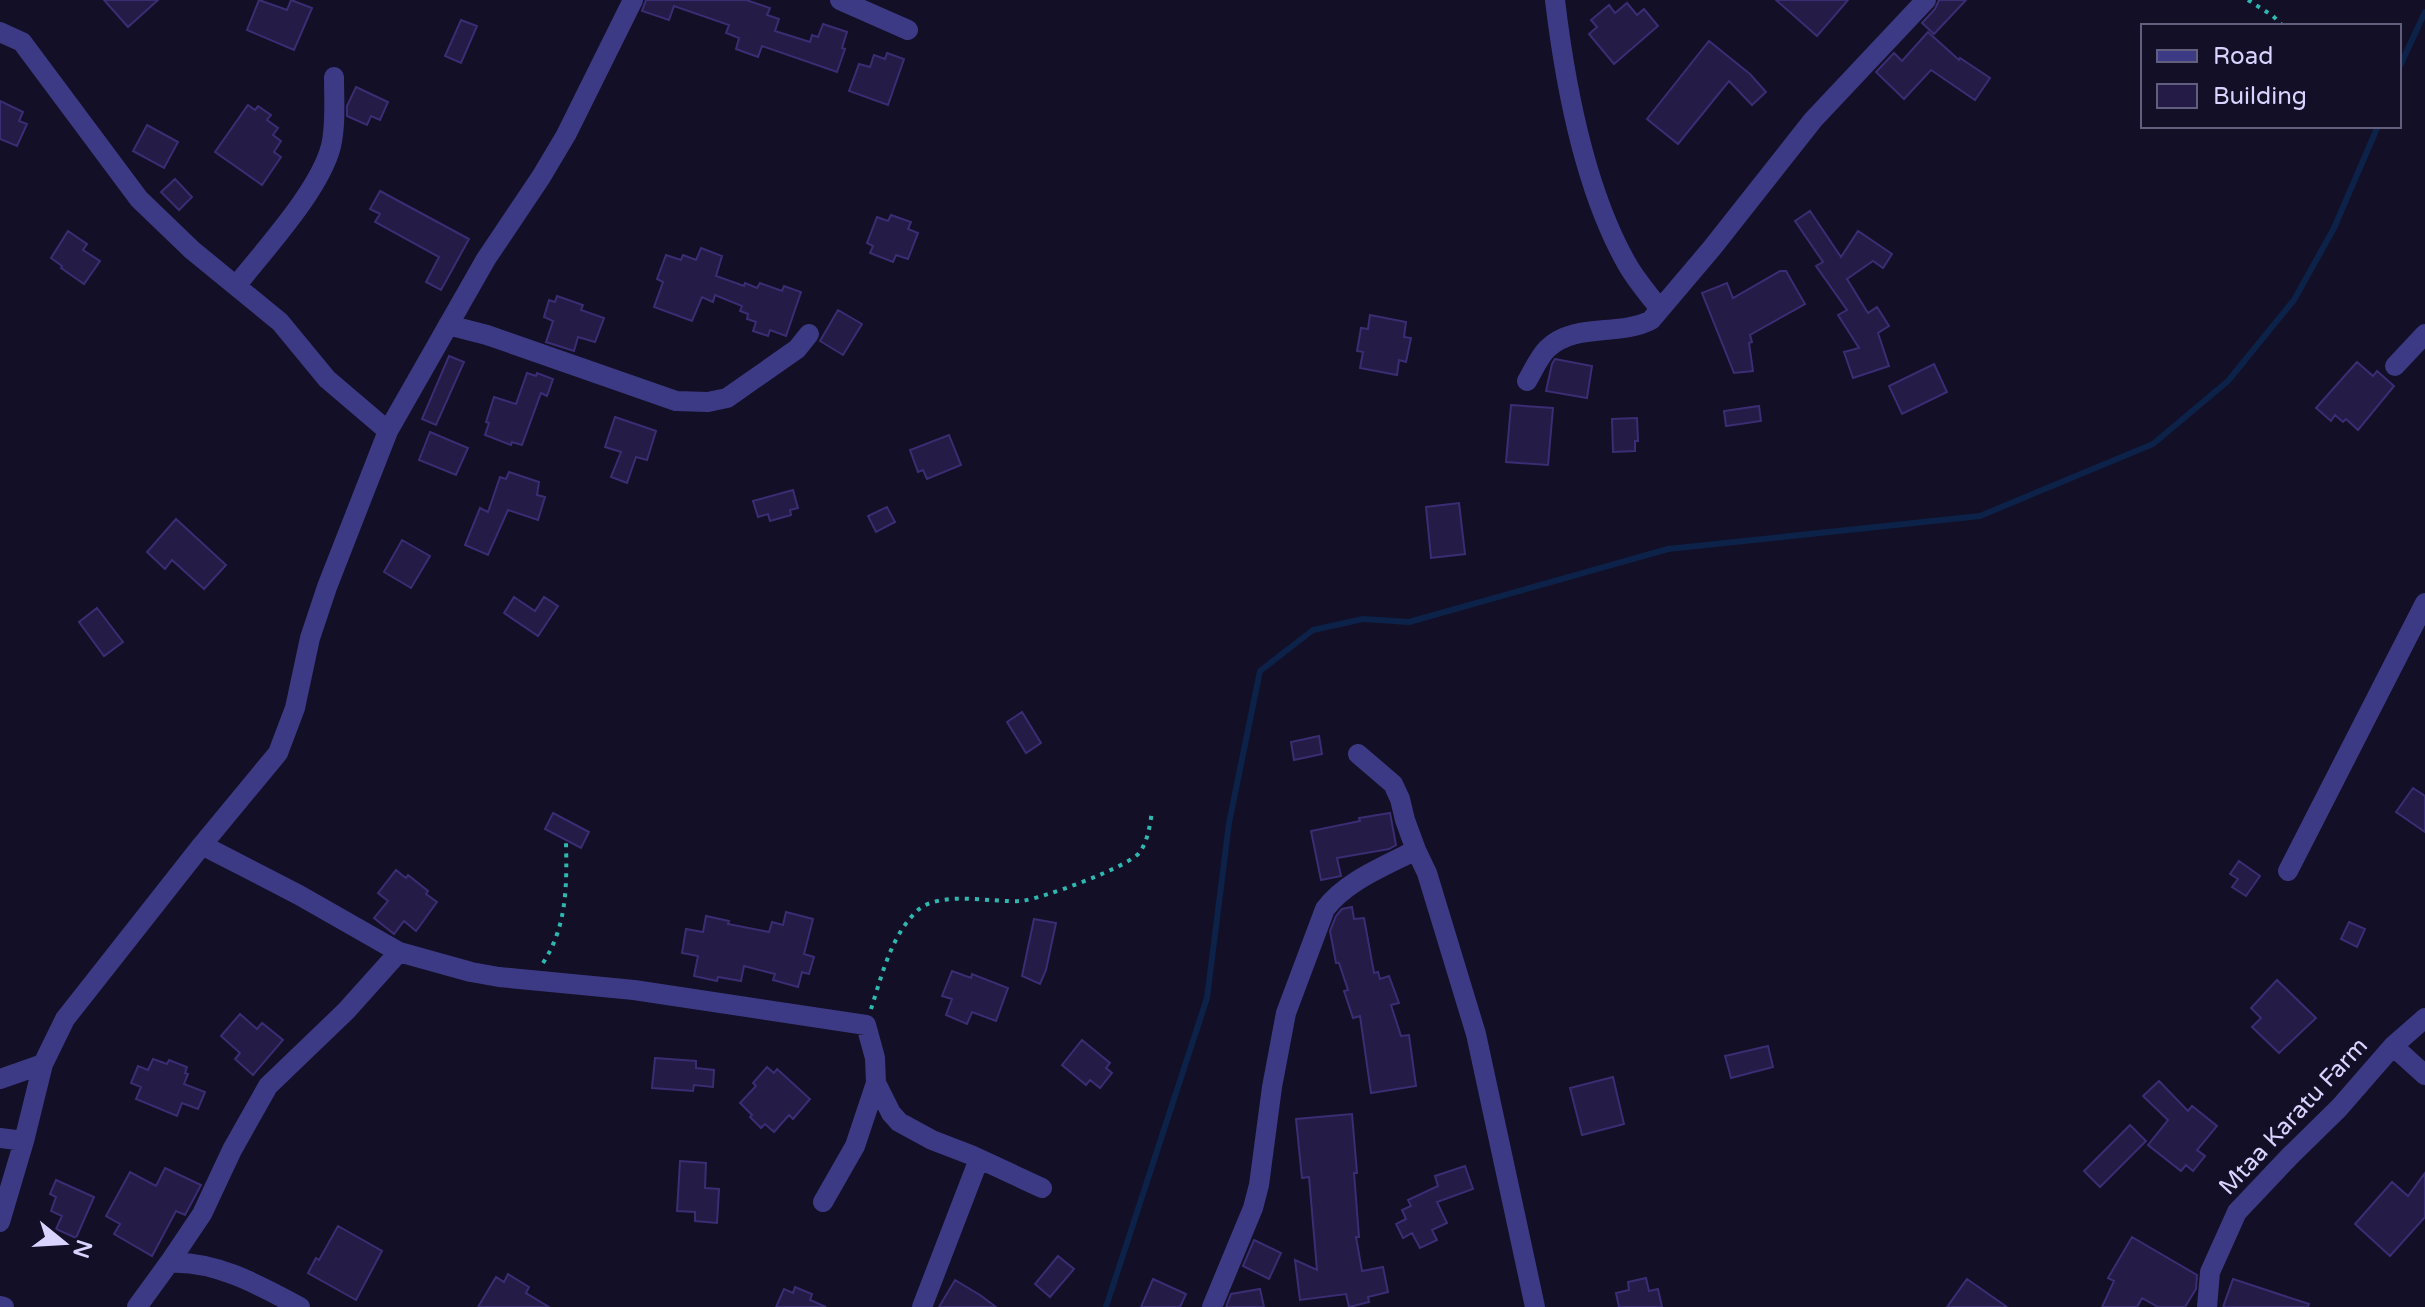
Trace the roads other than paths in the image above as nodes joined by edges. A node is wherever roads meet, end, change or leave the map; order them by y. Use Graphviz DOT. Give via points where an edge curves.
graph roads {
  1 [pos="633,0"];
  2 [pos="840,0"];
  3 [pos="1555,0"];
  4 [pos="1926,0"];
  5 [pos="908,30"];
  6 [pos="0,32"];
  7 [pos="334,77"];
  8 [pos="236,286"];
  9 [pos="1660,309"];
  10 [pos="448,325"];
  11 [pos="809,334"];
  12 [pos="2425,334"];
  13 [pos="2395,366"];
  14 [pos="1527,381"];
  15 [pos="388,431"];
  16 [pos="2425,603"];
  17 [pos="1358,754"];
  18 [pos="202,845"];
  19 [pos="1416,850"];
  20 [pos="2288,871"];
  21 [pos="399,952"];
  22 [pos="2425,1018"];
  23 [pos="2393,1046"];
  24 [pos="43,1064"];
  25 [pos="2425,1075"];
  26 [pos="0,1079"];
  27 [pos="876,1083"];
  28 [pos="0,1138"];
  29 [pos="24,1141"];
  30 [pos="979,1159"];
  31 [pos="1042,1188"];
  32 [pos="823,1202"];
  33 [pos="0,1222"];
  34 [pos="169,1263"];
  35 [pos="137,1307"];
  36 [pos="300,1307"];
  37 [pos="922,1307"];
  38 [pos="1212,1307"];
  39 [pos="1535,1307"];
  40 [pos="2207,1307"];
  1 -- 10 [label="street" via="566,135"];
  2 -- 5 [label="street"];
  3 -- 9 [label="street" via="1593,185 1628,266"];
  4 -- 9 [label="street" via="1813,120"];
  6 -- 8 [label="street" via="22,42 139,199"];
  7 -- 8 [label="street" via="332,144 324,165 311,190"];
  8 -- 15 [label="street" via="280,322 327,379"];
  9 -- 14 [label="street" via="1638,326 1570,334 1547,349"];
  10 -- 11 [label="street" via="676,401 708,402 727,398 751,383"];
  10 -- 15 [label="street"];
  12 -- 13 [label="street"];
  15 -- 18 [label="street" via="327,587 278,753"];
  16 -- 20 [label="street"];
  17 -- 19 [label="street" via="1393,784"];
  18 -- 21 [label="street"];
  18 -- 24 [label="street" via="65,1019"];
  19 -- 38 [label="street" via="1335,896 1325,909 1286,1013 1253,1208"];
  19 -- 39 [label="street" via="1476,1034"];
  21 -- 27 [label="street" via="471,972 866,1025"];
  21 -- 34 [label="street" via="268,1086 202,1214"];
  22 -- 23 [label="street, Mtaa Karatu Farm"];
  23 -- 25 [label="street"];
  23 -- 40 [label="street, Mtaa Karatu Farm" via="2237,1212 2210,1272"];
  24 -- 26 [label="street"];
  24 -- 29 [label="street"];
  27 -- 30 [label="street" via="891,1113 906,1128"];
  27 -- 32 [label="street" via="855,1146"];
  28 -- 29 [label="street"];
  29 -- 33 [label="street"];
  30 -- 31 [label="street"];
  30 -- 37 [label="street"];
  34 -- 35 [label="street"];
  34 -- 36 [label="street" via="206,1267 254,1282"];
}
